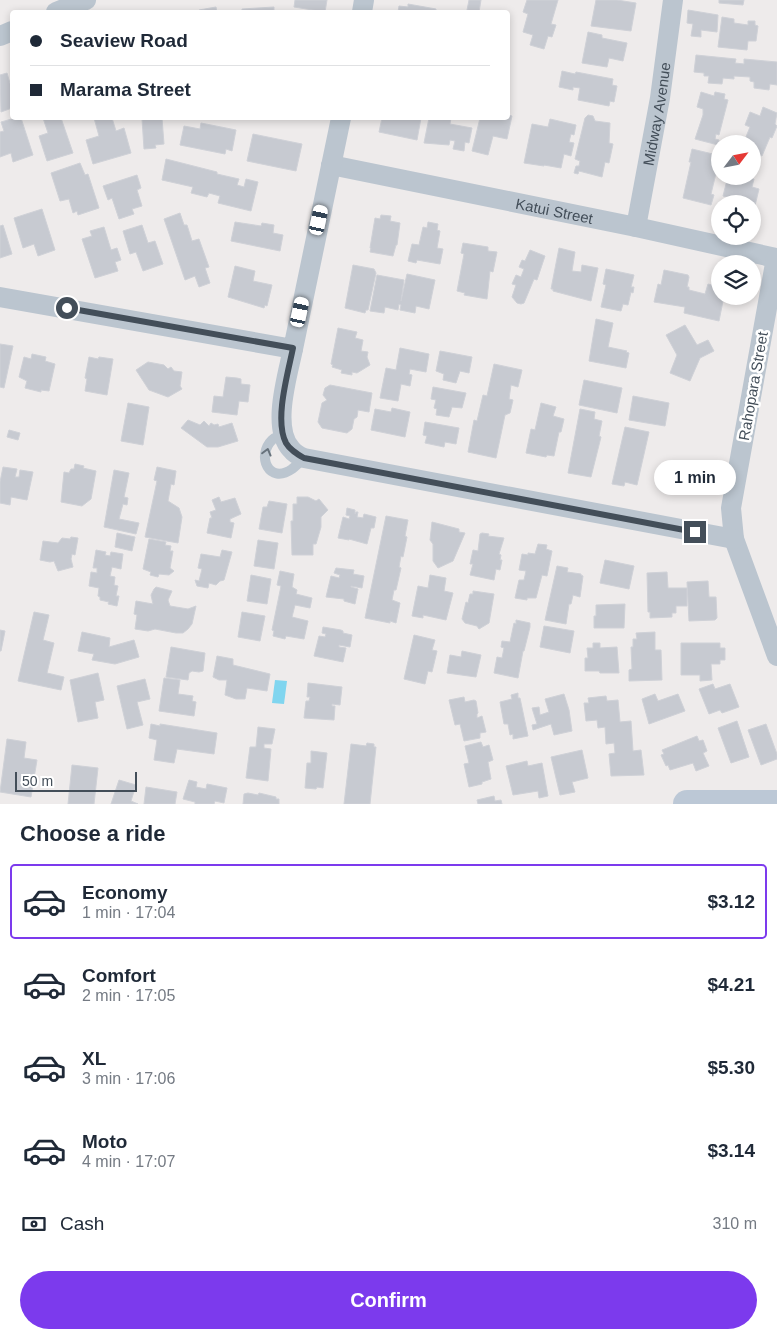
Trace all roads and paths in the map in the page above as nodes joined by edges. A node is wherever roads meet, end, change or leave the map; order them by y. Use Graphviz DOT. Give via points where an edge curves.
graph roads {
  1 [pos="86,0"];
  2 [pos="673,0"];
  3 [pos="61,10"];
  4 [pos="340,120"];
  5 [pos="331,165"];
  6 [pos="636,227"];
  7 [pos="776,257"];
  8 [pos="0,297"];
  9 [pos="293,348"];
  10 [pos="282,434"];
  11 [pos="304,458"];
  12 [pos="734,539"];
  13 [pos="777,656"];
  14 [pos="687,804"];
  15 [pos="777,804"];
  1 -- 3 [label="street"];
  2 -- 6 [label="street, Midway Avenue" via="660,98"];
  4 -- 5 [label="street"];
  5 -- 6 [label="street, Katui Street"];
  5 -- 9 [label="street"];
  6 -- 7 [label="street, Katui Street"];
  7 -- 12 [label="street, Rahopara Street" via="731,508"];
  8 -- 9 [label="street"];
  9 -- 10 [label="street" via="282,405"];
  10 -- 11 [label="street" via="290,449"];
  11 -- 10 [label="lane, one-way" via="281,474 268,468 265,462 268,445"];
  11 -- 12 [label="street"];
  12 -- 13 [label="street, Rahopara Street"];
  14 -- 15 [label="main road"];
}
